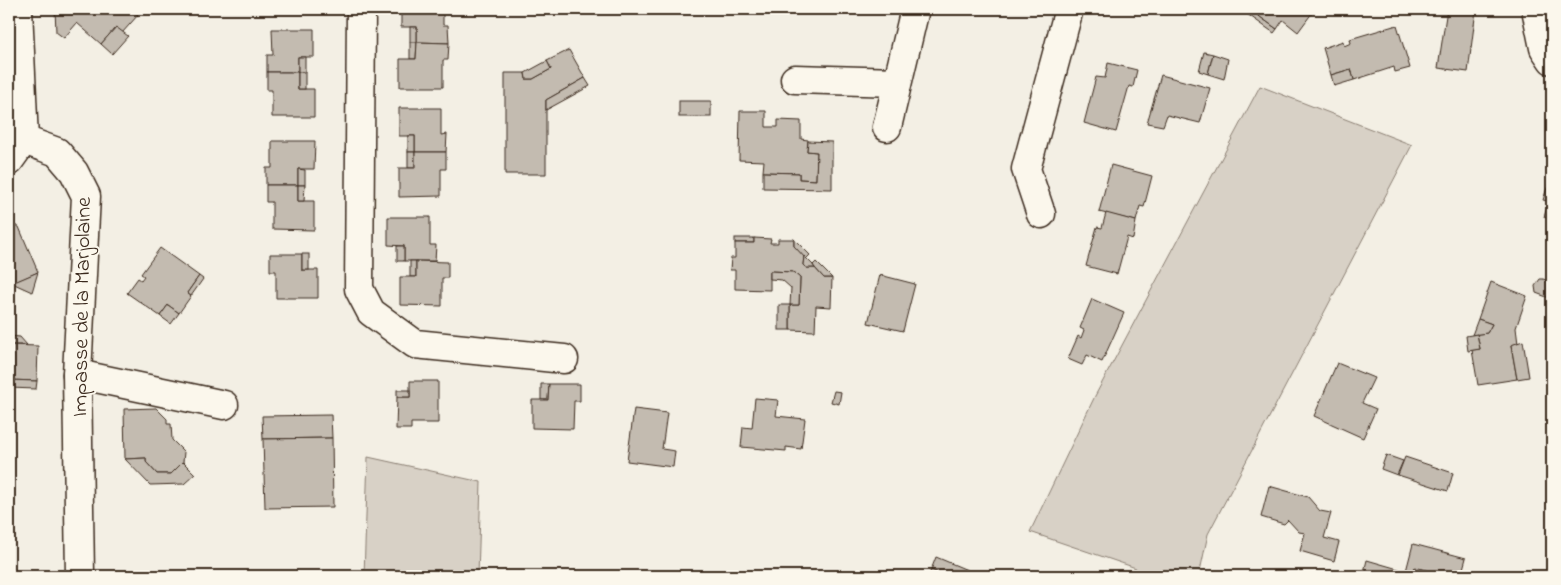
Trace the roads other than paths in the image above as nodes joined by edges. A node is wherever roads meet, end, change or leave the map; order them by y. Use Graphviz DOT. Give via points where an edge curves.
graph roads {
  1 [pos="18,9"];
  2 [pos="361,9"];
  3 [pos="915,9"];
  4 [pos="1068,9"];
  5 [pos="1536,9"];
  6 [pos="1552,60"];
  7 [pos="795,79"];
  8 [pos="898,82"];
  9 [pos="887,127"];
  10 [pos="16,151"];
  11 [pos="1041,214"];
  12 [pos="564,359"];
  13 [pos="77,374"];
  14 [pos="224,405"];
  15 [pos="80,576"];
  1 -- 10 [label="street, Impasse de la Marjolaine"];
  2 -- 12 [label="street" via="359,289 371,312 415,344"];
  3 -- 8 [label="street"];
  4 -- 11 [label="street" via="1026,169"];
  5 -- 6 [label="street" via="1544,48"];
  7 -- 8 [label="street"];
  8 -- 9 [label="street"];
  10 -- 13 [label="street, Impasse de la Marjolaine" via="57,152 74,172 86,196"];
  13 -- 14 [label="street"];
  13 -- 15 [label="street, Impasse de la Marjolaine"];
}
